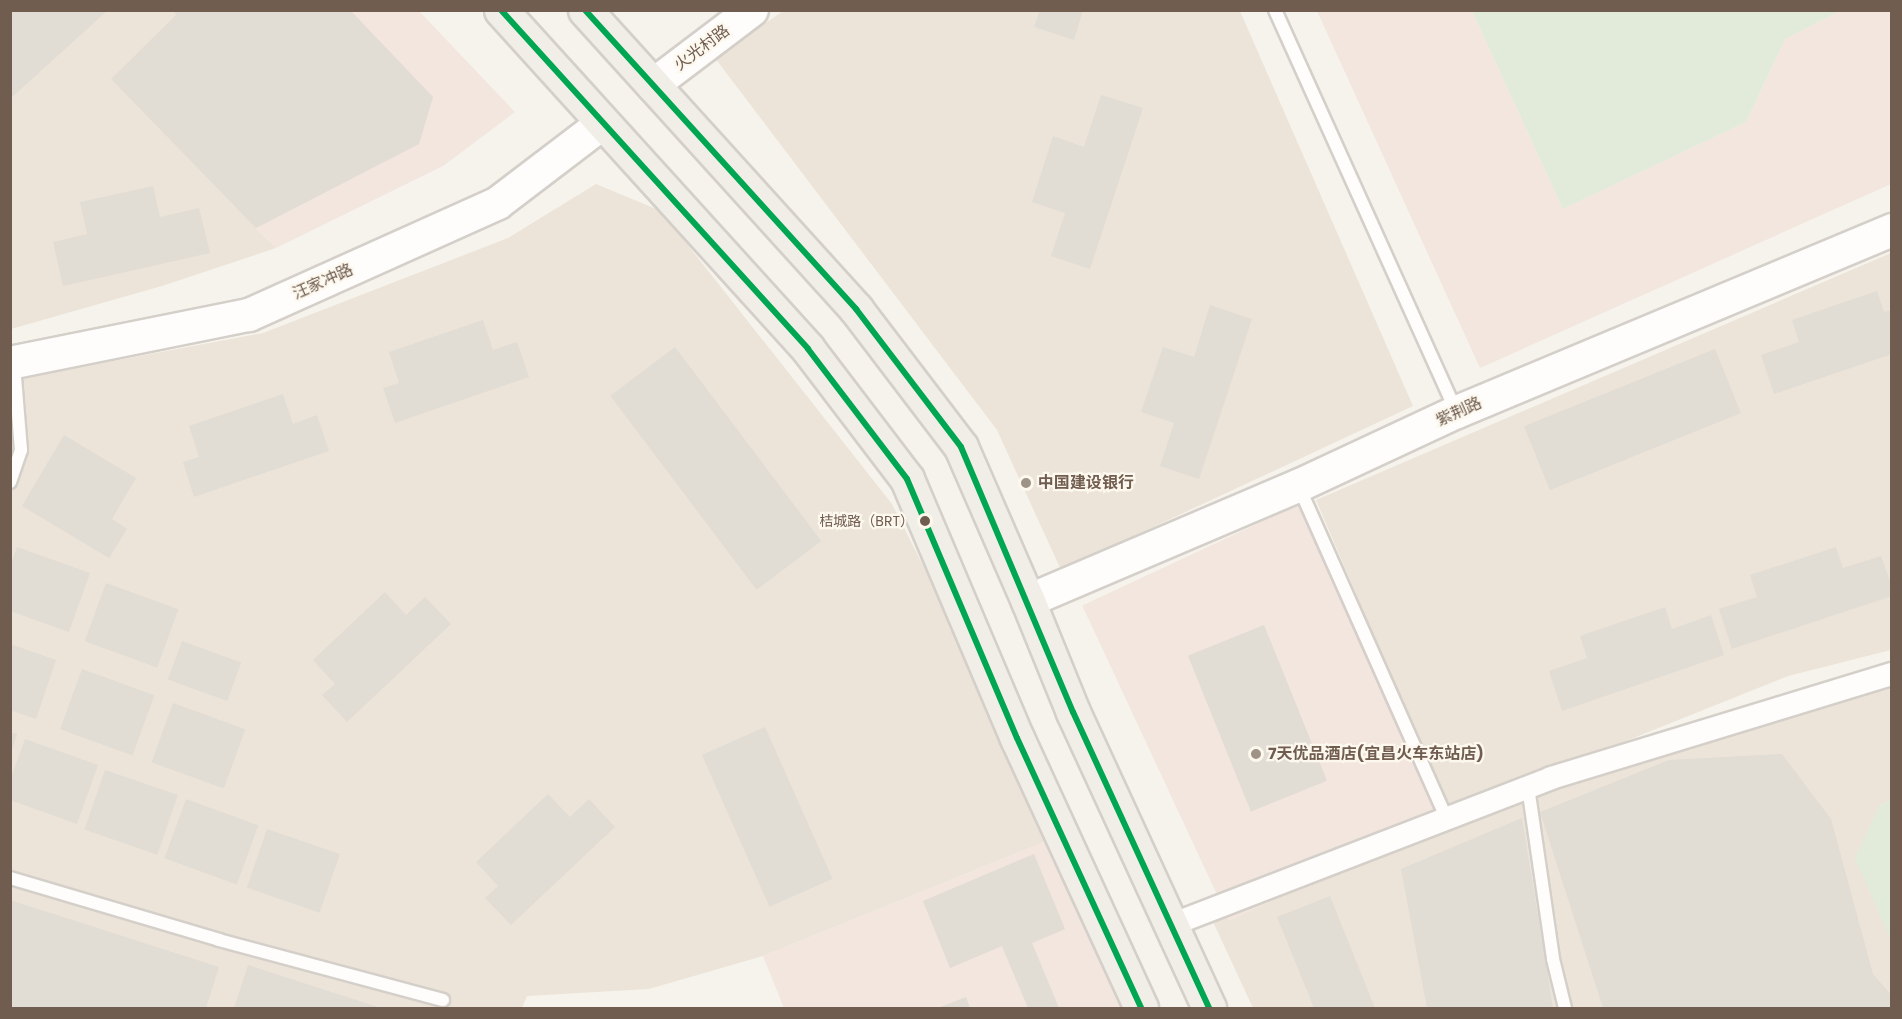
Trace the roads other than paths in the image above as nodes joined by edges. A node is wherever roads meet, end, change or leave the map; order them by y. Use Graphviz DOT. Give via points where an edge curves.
graph roads {
  1 [pos="501,10"];
  2 [pos="585,10"];
  3 [pos="752,10"];
  4 [pos="1275,10"];
  5 [pos="653,85"];
  6 [pos="603,123"];
  7 [pos="1892,230"];
  8 [pos="12,363"];
  9 [pos="1457,412"];
  10 [pos="10,482"];
  11 [pos="1298,486"];
  12 [pos="1028,601"];
  13 [pos="1892,674"];
  14 [pos="1528,787"];
  15 [pos="1447,819"];
  16 [pos="10,878"];
  17 [pos="1171,925"];
  18 [pos="443,1000"];
  19 [pos="1141,1008"];
  20 [pos="1209,1008"];
  21 [pos="1565,1008"];
  1 -- 6 [label="main road"];
  2 -- 5 [label="main road"];
  3 -- 5 [label="street, 火光村路"];
  4 -- 9 [label="lane"];
  5 -- 12 [label="main road" via="856,309 961,447"];
  6 -- 8 [label="street, 汪家冲路" via="498,203 249,315"];
  6 -- 19 [label="main road" via="808,350 907,479 1017,738"];
  7 -- 9 [label="street, 紫荆路"];
  8 -- 10 [label="lane" via="21,450"];
  9 -- 11 [label="street, 紫荆路"];
  11 -- 12 [label="street, 紫荆路"];
  11 -- 15 [label="lane"];
  12 -- 17 [label="main road" via="1073,712"];
  13 -- 14 [label="street"];
  14 -- 15 [label="street"];
  14 -- 21 [label="lane" via="1553,959"];
  15 -- 17 [label="street"];
  16 -- 18 [label="lane"];
  17 -- 20 [label="main road"];
}
